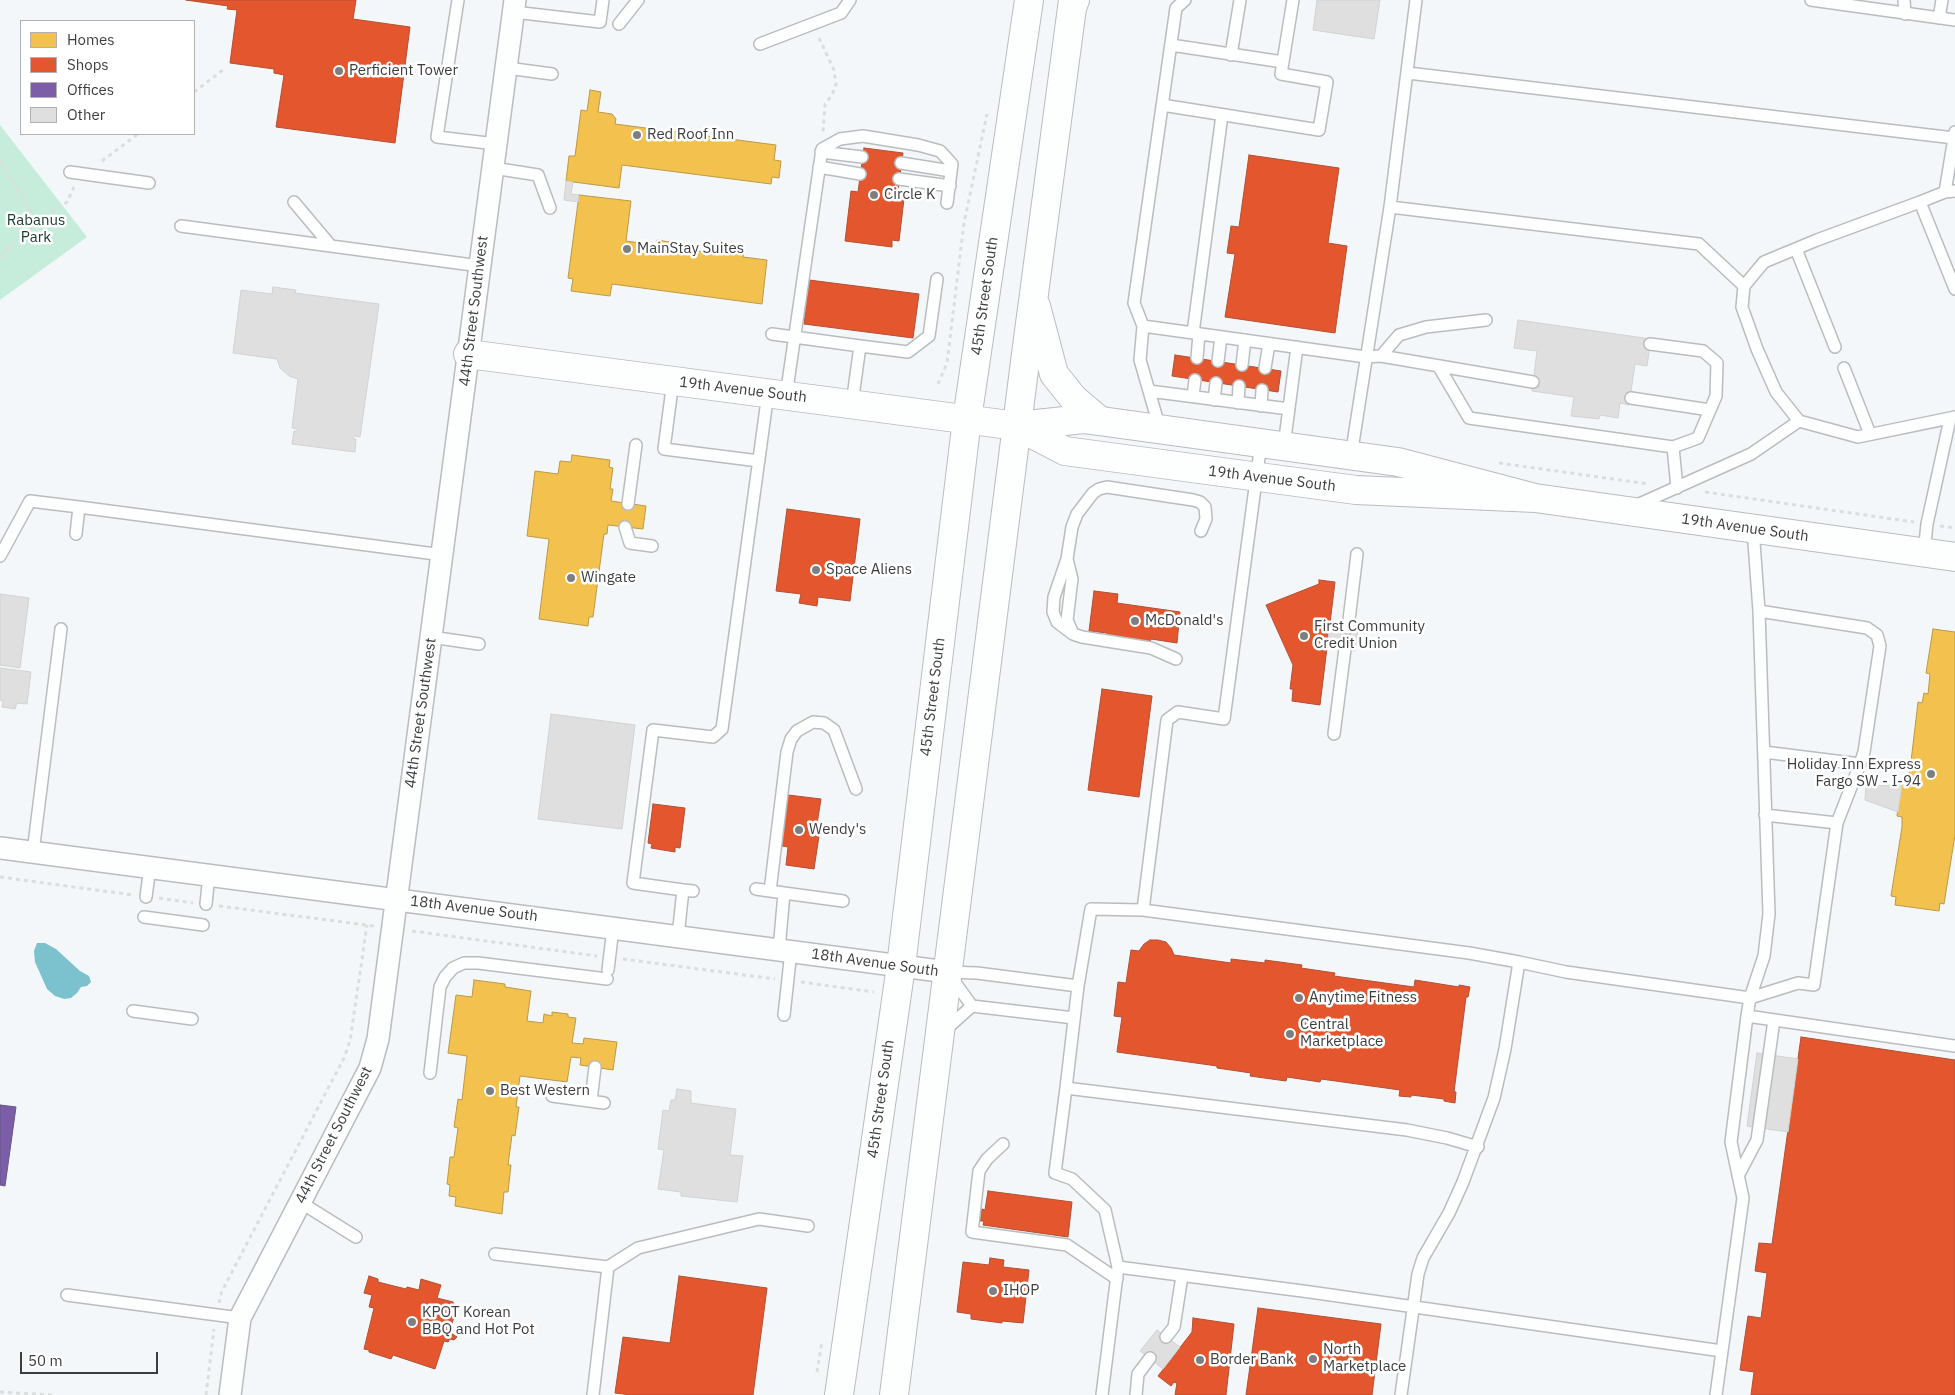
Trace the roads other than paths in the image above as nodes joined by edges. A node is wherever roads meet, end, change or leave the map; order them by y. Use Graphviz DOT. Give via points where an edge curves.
graph roads {
  1 [pos="458,0"];
  2 [pos="603,0"];
  3 [pos="638,0"];
  4 [pos="850,0"];
  5 [pos="1028,0"];
  6 [pos="1185,0"];
  7 [pos="1240,0"];
  8 [pos="1293,0"];
  9 [pos="1416,0"];
  10 [pos="1811,0"];
  11 [pos="1904,0"];
  12 [pos="1942,0"];
  13 [pos="1074,2"];
  14 [pos="514,6"];
  15 [pos="1905,14"];
  16 [pos="1940,18"];
  17 [pos="1955,20"];
  18 [pos="619,24"];
  19 [pos="760,44"];
  20 [pos="1171,45"];
  21 [pos="1231,54"];
  22 [pos="1283,62"];
  23 [pos="507,68"];
  24 [pos="1408,73"];
  25 [pos="552,74"];
  26 [pos="1162,105"];
  27 [pos="1222,115"];
  28 [pos="1955,135"];
  29 [pos="496,144"];
  30 [pos="821,152"];
  31 [pos="862,158"];
  32 [pos="902,164"];
  33 [pos="819,167"];
  34 [pos="493,168"];
  35 [pos="951,170"];
  36 [pos="70,172"];
  37 [pos="860,174"];
  38 [pos="899,179"];
  39 [pos="149,183"];
  40 [pos="950,186"];
  41 [pos="1950,192"];
  42 [pos="294,202"];
  43 [pos="1920,202"];
  44 [pos="948,203"];
  45 [pos="1390,207"];
  46 [pos="550,208"];
  47 [pos="182,226"];
  48 [pos="330,246"];
  49 [pos="1796,249"];
  50 [pos="480,266"];
  51 [pos="937,279"];
  52 [pos="1744,286"];
  53 [pos="1955,289"];
  54 [pos="1033,298"];
  55 [pos="1486,320"];
  56 [pos="1143,326"];
  57 [pos="772,334"];
  58 [pos="1196,334"];
  59 [pos="795,337"];
  60 [pos="1221,337"];
  61 [pos="1244,340"];
  62 [pos="1269,344"];
  63 [pos="1650,344"];
  64 [pos="860,346"];
  65 [pos="1297,347"];
  66 [pos="1835,347"];
  67 [pos="468,354"];
  68 [pos="1381,356"];
  69 [pos="1366,357"];
  70 [pos="1197,358"];
  71 [pos="1218,361"];
  72 [pos="1242,365"];
  73 [pos="1439,367"];
  74 [pos="1265,368"];
  75 [pos="1844,368"];
  76 [pos="1195,380"];
  77 [pos="673,381"];
  78 [pos="1533,382"];
  79 [pos="1216,383"];
  80 [pos="1239,386"];
  81 [pos="1262,390"];
  82 [pos="1150,391"];
  83 [pos="777,394"];
  84 [pos="1193,396"];
  85 [pos="1630,398"];
  86 [pos="1214,400"];
  87 [pos="1238,402"];
  88 [pos="852,404"];
  89 [pos="1261,406"];
  90 [pos="1289,409"];
  91 [pos="1710,410"];
  92 [pos="1953,418"];
  93 [pos="967,419"];
  94 [pos="1100,421"];
  95 [pos="1799,421"];
  96 [pos="1017,426"];
  97 [pos="1160,429"];
  98 [pos="1870,434"];
  99 [pos="1272,444"];
  100 [pos="636,445"];
  101 [pos="1674,447"];
  102 [pos="1352,456"];
  103 [pos="759,461"];
  104 [pos="1256,478"];
  105 [pos="1677,488"];
  106 [pos="1535,498"];
  107 [pos="628,504"];
  108 [pos="79,507"];
  109 [pos="1623,511"];
  110 [pos="625,527"];
  111 [pos="1753,529"];
  112 [pos="1200,530"];
  113 [pos="76,534"];
  114 [pos="652,546"];
  115 [pos="1924,553"];
  116 [pos="1357,554"];
  117 [pos="443,555"];
  118 [pos="0,556"];
  119 [pos="1955,557"];
  120 [pos="1759,611"];
  121 [pos="1348,628"];
  122 [pos="61,629"];
  123 [pos="431,637"];
  124 [pos="479,644"];
  125 [pos="1345,649"];
  126 [pos="1176,659"];
  127 [pos="1334,734"];
  128 [pos="1764,752"];
  129 [pos="1860,764"];
  130 [pos="856,789"];
  131 [pos="1766,815"];
  132 [pos="1837,823"];
  133 [pos="0,848"];
  134 [pos="33,852"];
  135 [pos="150,867"];
  136 [pos="209,875"];
  137 [pos="756,889"];
  138 [pos="770,891"];
  139 [pos="784,893"];
  140 [pos="146,896"];
  141 [pos="396,899"];
  142 [pos="843,901"];
  143 [pos="206,904"];
  144 [pos="1143,910"];
  145 [pos="144,917"];
  146 [pos="203,925"];
  147 [pos="614,928"];
  148 [pos="678,936"];
  149 [pos="785,950"];
  150 [pos="1519,962"];
  151 [pos="901,966"];
  152 [pos="947,972"];
  153 [pos="1078,986"];
  154 [pos="1750,998"];
  155 [pos="972,1006"];
  156 [pos="133,1011"];
  157 [pos="784,1015"];
  158 [pos="1747,1016"];
  159 [pos="1074,1018"];
  160 [pos="192,1019"];
  161 [pos="1774,1020"];
  162 [pos="939,1035"];
  163 [pos="1955,1046"];
  164 [pos="595,1067"];
  165 [pos="430,1073"];
  166 [pos="1066,1088"];
  167 [pos="552,1096"];
  168 [pos="591,1102"];
  169 [pos="604,1103"];
  170 [pos="1003,1144"];
  171 [pos="1478,1147"];
  172 [pos="1738,1176"];
  173 [pos="300,1202"];
  174 [pos="808,1226"];
  175 [pos="356,1237"];
  176 [pos="495,1254"];
  177 [pos="608,1267"];
  178 [pos="1117,1273"];
  179 [pos="1182,1276"];
  180 [pos="67,1295"];
  181 [pos="1414,1307"];
  182 [pos="240,1318"];
  183 [pos="1166,1337"];
  184 [pos="1722,1351"];
  185 [pos="1150,1358"];
  186 [pos="230,1395"];
  187 [pos="593,1395"];
  188 [pos="839,1395"];
  189 [pos="894,1395"];
  190 [pos="1102,1395"];
  191 [pos="1136,1395"];
  192 [pos="1401,1395"];
  193 [pos="1716,1395"];
  1 -- 29 [label="lane" via="437,137"];
  2 -- 14 [label="lane" via="600,22"];
  3 -- 18 [label="lane"];
  4 -- 19 [label="lane" via="841,13"];
  5 -- 93 [label="main road, 45th Street South"];
  6 -- 20 [label="lane" via="1176,8"];
  7 -- 21 [label="lane"];
  8 -- 22 [label="lane"];
  9 -- 24 [label="lane"];
  10 -- 15 [label="lane"];
  11 -- 15 [label="lane"];
  12 -- 16 [label="lane"];
  13 -- 54 [label="main road"];
  14 -- 23 [label="street, 44th Street Southwest"];
  15 -- 16 [label="lane"];
  16 -- 17 [label="lane"];
  20 -- 21 [label="lane"];
  20 -- 26 [label="lane"];
  21 -- 22 [label="lane"];
  22 -- 27 [label="lane" via="1281,74 1327,82 1318,130"];
  23 -- 25 [label="lane"];
  23 -- 29 [label="street, 44th Street Southwest"];
  24 -- 28 [label="lane"];
  24 -- 45 [label="lane"];
  26 -- 27 [label="lane"];
  26 -- 56 [label="lane" via="1134,303"];
  27 -- 58 [label="lane"];
  28 -- 41 [label="lane"];
  29 -- 34 [label="street, 44th Street Southwest"];
  30 -- 31 [label="lane"];
  30 -- 33 [label="lane"];
  30 -- 35 [label="lane" via="840,139 863,136 940,151 952,164"];
  32 -- 35 [label="lane"];
  33 -- 37 [label="lane"];
  33 -- 59 [label="lane"];
  34 -- 46 [label="lane" via="538,175"];
  34 -- 50 [label="street, 44th Street Southwest"];
  35 -- 40 [label="lane"];
  36 -- 39 [label="lane"];
  38 -- 40 [label="lane"];
  40 -- 44 [label="lane"];
  41 -- 43 [label="lane"];
  42 -- 48 [label="lane"];
  43 -- 49 [label="lane"];
  43 -- 53 [label="lane"];
  45 -- 52 [label="lane" via="1700,244"];
  45 -- 69 [label="lane"];
  47 -- 48 [label="lane"];
  48 -- 50 [label="lane"];
  49 -- 52 [label="lane" via="1764,262"];
  49 -- 66 [label="lane"];
  50 -- 67 [label="street, 44th Street Southwest"];
  51 -- 64 [label="lane" via="929,336 908,352"];
  52 -- 95 [label="lane" via="1742,307 1757,349 1776,392"];
  54 -- 94 [label="main road" via="1054,374 1074,399"];
  54 -- 96 [label="main road"];
  55 -- 68 [label="lane" via="1426,327 1398,335"];
  56 -- 58 [label="lane"];
  56 -- 82 [label="lane" via="1140,360"];
  57 -- 59 [label="lane"];
  58 -- 60 [label="lane"];
  58 -- 70 [label="lane"];
  59 -- 64 [label="lane"];
  59 -- 83 [label="lane"];
  60 -- 61 [label="lane"];
  60 -- 71 [label="lane"];
  61 -- 62 [label="lane"];
  61 -- 72 [label="lane"];
  62 -- 65 [label="lane"];
  62 -- 74 [label="lane"];
  63 -- 91 [label="lane" via="1704,350 1717,363 1716,396"];
  64 -- 88 [label="lane"];
  65 -- 69 [label="lane"];
  65 -- 90 [label="lane"];
  67 -- 77 [label="main road, 19th Avenue South"];
  67 -- 117 [label="street, 44th Street Southwest"];
  68 -- 69 [label="lane"];
  68 -- 73 [label="lane"];
  69 -- 102 [label="lane"];
  73 -- 78 [label="lane"];
  73 -- 101 [label="lane" via="1469,418"];
  75 -- 98 [label="lane"];
  76 -- 84 [label="lane"];
  77 -- 83 [label="main road, 19th Avenue South"];
  77 -- 103 [label="lane" via="664,449"];
  79 -- 86 [label="lane"];
  80 -- 87 [label="lane"];
  81 -- 89 [label="lane"];
  82 -- 84 [label="lane"];
  82 -- 97 [label="lane"];
  83 -- 88 [label="main road, 19th Avenue South"];
  83 -- 103 [label="lane"];
  84 -- 86 [label="lane"];
  85 -- 91 [label="lane"];
  86 -- 87 [label="lane"];
  87 -- 89 [label="lane"];
  88 -- 93 [label="main road, 19th Avenue South"];
  89 -- 90 [label="lane"];
  90 -- 99 [label="lane"];
  91 -- 101 [label="lane" via="1698,438"];
  92 -- 98 [label="lane"];
  92 -- 115 [label="lane" via="1927,524"];
  93 -- 96 [label="main road, 19th Avenue South"];
  93 -- 151 [label="main road, 45th Street South"];
  94 -- 96 [label="main road, 19th Avenue South" via="1084,419"];
  94 -- 97 [label="main road, 19th Avenue South"];
  95 -- 98 [label="lane" via="1858,437"];
  95 -- 105 [label="lane" via="1751,454"];
  96 -- 104 [label="main road, 19th Avenue South" via="1065,451"];
  96 -- 152 [label="main road"];
  97 -- 99 [label="main road, 19th Avenue South"];
  99 -- 102 [label="main road, 19th Avenue South"];
  99 -- 104 [label="lane"];
  100 -- 107 [label="lane"];
  101 -- 105 [label="lane"];
  102 -- 106 [label="main road, 19th Avenue South" via="1398,462"];
  103 -- 148 [label="lane" via="722,729 713,737 653,730 633,883 688,890"];
  104 -- 106 [label="main road, 19th Avenue South" via="1356,490"];
  104 -- 144 [label="lane" via="1224,719 1178,712 1166,720"];
  105 -- 109 [label="lane"];
  106 -- 109 [label="main road, 19th Avenue South"];
  108 -- 113 [label="lane"];
  108 -- 117 [label="lane"];
  108 -- 118 [label="lane" via="30,501"];
  109 -- 111 [label="main road, 19th Avenue South"];
  110 -- 114 [label="lane" via="630,543"];
  111 -- 115 [label="main road, 19th Avenue South"];
  111 -- 120 [label="lane"];
  112 -- 126 [label="lane" via="1206,518 1205,507 1200,502 1107,487 1093,493 1077,514 1072,527 1067,559 1072,579 1067,620 1073,634 1151,648"];
  115 -- 119 [label="main road, 19th Avenue South"];
  116 -- 121 [label="lane"];
  117 -- 123 [label="street, 44th Street Southwest"];
  120 -- 128 [label="lane"];
  120 -- 129 [label="lane" via="1867,628 1877,635 1880,646"];
  122 -- 134 [label="lane"];
  123 -- 124 [label="lane"];
  123 -- 141 [label="street, 44th Street Southwest"];
  125 -- 127 [label="lane"];
  128 -- 129 [label="lane"];
  128 -- 131 [label="lane"];
  129 -- 132 [label="lane"];
  130 -- 138 [label="lane" via="834,730 824,723 813,722 796,731 787,752"];
  131 -- 132 [label="lane"];
  131 -- 154 [label="lane" via="1769,914 1764,956"];
  132 -- 154 [label="lane" via="1814,985 1798,983"];
  133 -- 134 [label="street, 18th Avenue South"];
  134 -- 135 [label="street, 18th Avenue South"];
  135 -- 136 [label="street, 18th Avenue South"];
  135 -- 140 [label="lane"];
  136 -- 141 [label="street, 18th Avenue South"];
  136 -- 143 [label="lane"];
  137 -- 138 [label="lane"];
  138 -- 139 [label="lane"];
  139 -- 142 [label="lane"];
  139 -- 149 [label="lane"];
  141 -- 147 [label="street, 18th Avenue South"];
  141 -- 173 [label="street, 44th Street Southwest" via="378,1039 370,1068"];
  144 -- 150 [label="lane"];
  144 -- 153 [label="lane" via="1090,909"];
  145 -- 146 [label="lane"];
  147 -- 148 [label="street, 18th Avenue South"];
  147 -- 165 [label="lane" via="607,975 478,963 464,963 453,968 440,987"];
  148 -- 149 [label="street, 18th Avenue South"];
  149 -- 151 [label="street, 18th Avenue South"];
  149 -- 157 [label="lane" via="788,980"];
  150 -- 154 [label="lane" via="1566,972"];
  150 -- 171 [label="lane" via="1506,1049"];
  151 -- 152 [label="street, 18th Avenue South"];
  151 -- 188 [label="main road, 45th Street South"];
  152 -- 153 [label="lane"];
  152 -- 155 [label="lane"];
  152 -- 162 [label="main road"];
  153 -- 159 [label="lane"];
  154 -- 158 [label="lane"];
  155 -- 159 [label="lane"];
  155 -- 162 [label="lane"];
  156 -- 160 [label="lane"];
  158 -- 161 [label="lane"];
  158 -- 172 [label="lane" via="1731,1142"];
  159 -- 166 [label="lane"];
  161 -- 163 [label="lane"];
  161 -- 172 [label="lane" via="1758,1140"];
  162 -- 189 [label="main road"];
  164 -- 168 [label="lane"];
  166 -- 171 [label="lane" via="1407,1130"];
  166 -- 178 [label="lane" via="1055,1173 1072,1179 1105,1210"];
  167 -- 168 [label="lane"];
  168 -- 169 [label="lane"];
  170 -- 178 [label="lane" via="979,1171 972,1232 1067,1245"];
  171 -- 181 [label="lane" via="1449,1213 1423,1258"];
  172 -- 184 [label="lane" via="1743,1198"];
  173 -- 175 [label="lane"];
  173 -- 182 [label="street, 44th Street Southwest"];
  174 -- 177 [label="lane" via="759,1219 638,1248"];
  176 -- 177 [label="lane"];
  177 -- 187 [label="lane"];
  178 -- 179 [label="lane"];
  178 -- 190 [label="lane"];
  179 -- 181 [label="lane"];
  179 -- 183 [label="lane" via="1174,1328"];
  180 -- 182 [label="lane"];
  181 -- 184 [label="lane"];
  181 -- 192 [label="lane"];
  182 -- 186 [label="street, 44th Street Southwest"];
  184 -- 193 [label="lane"];
  185 -- 191 [label="lane" via="1138,1374"];
}
